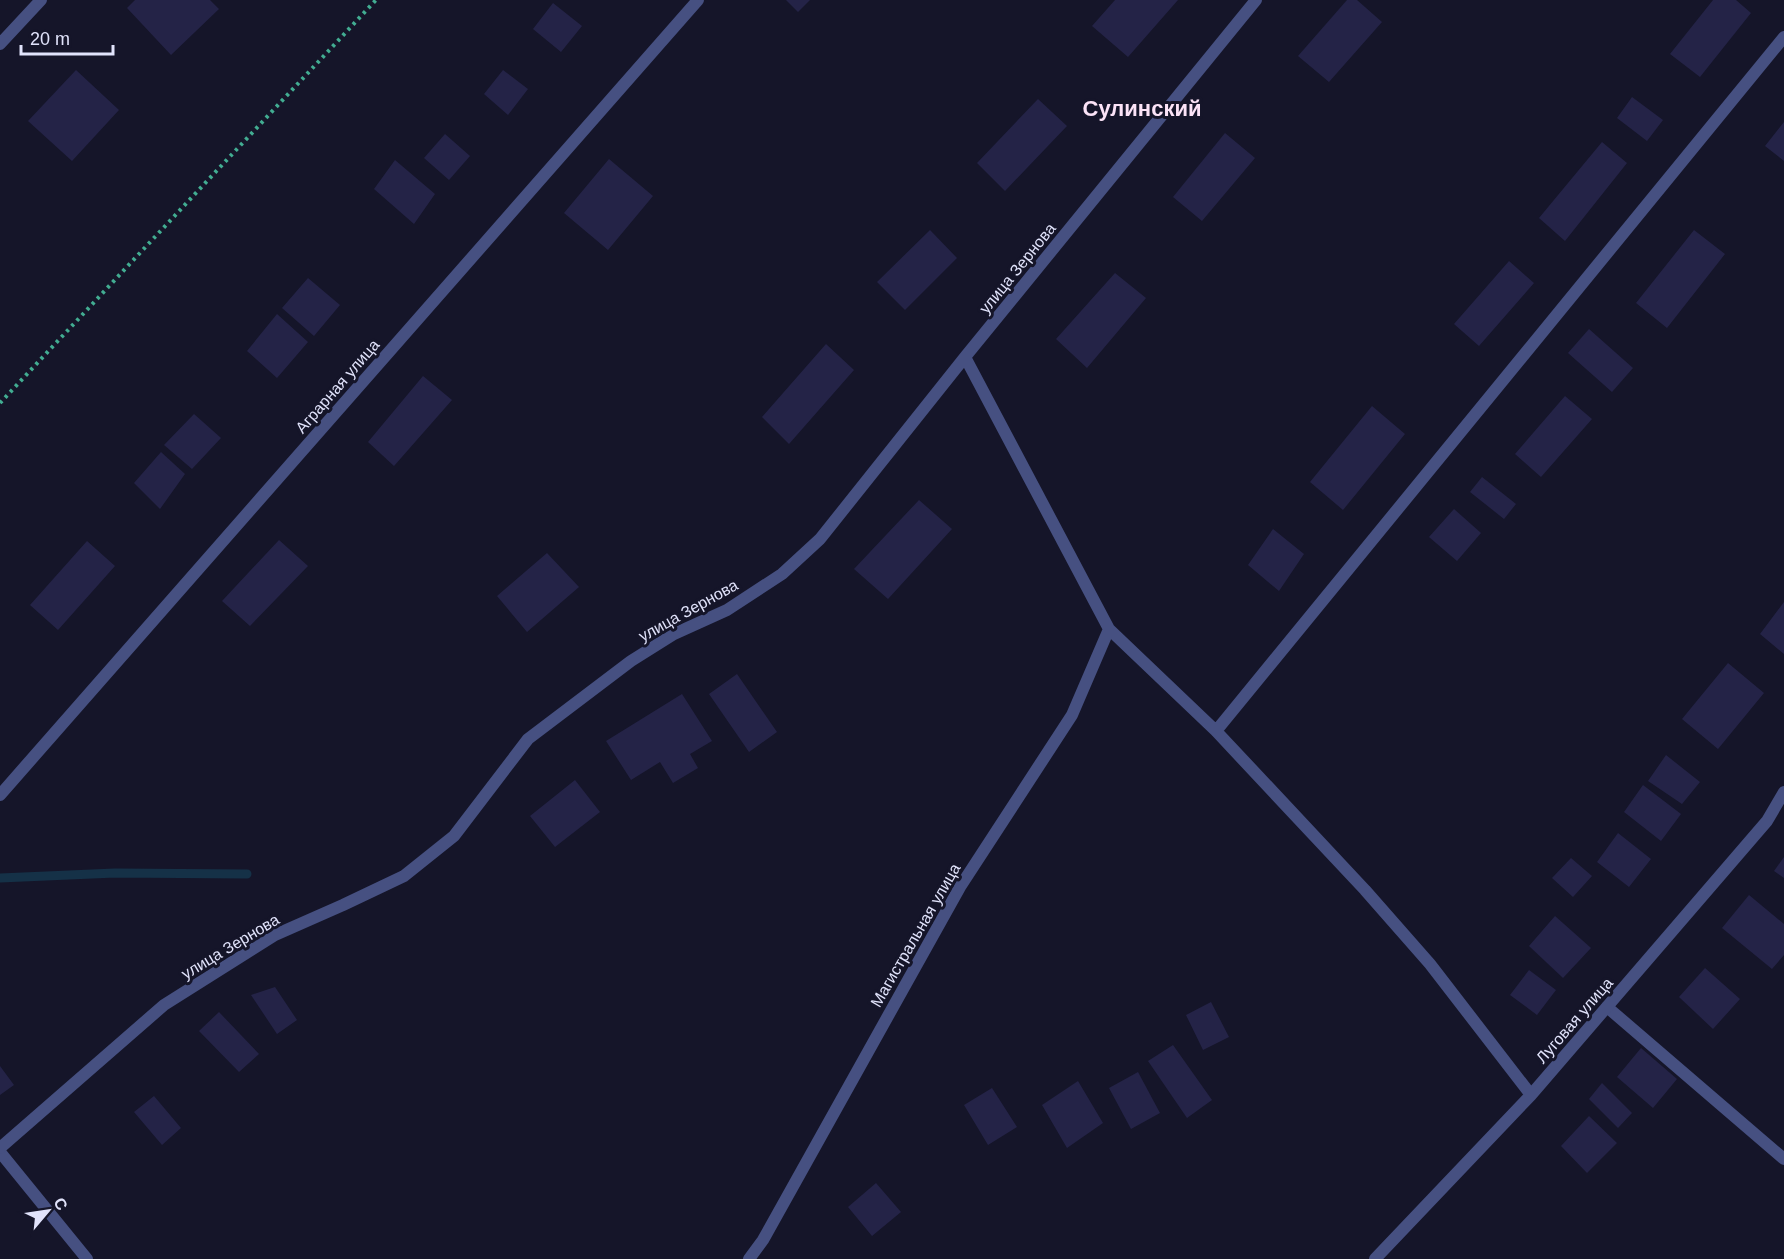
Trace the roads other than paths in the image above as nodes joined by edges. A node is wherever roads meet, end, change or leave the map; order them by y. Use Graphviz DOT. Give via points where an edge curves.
graph roads {
  1 [pos="41,0"];
  2 [pos="698,0"];
  3 [pos="1256,0"];
  4 [pos="1784,37"];
  5 [pos="0,44"];
  6 [pos="965,357"];
  7 [pos="1109,629"];
  8 [pos="1216,732"];
  9 [pos="1784,792"];
  10 [pos="0,795"];
  11 [pos="1607,1007"];
  12 [pos="1531,1095"];
  13 [pos="0,1150"];
  14 [pos="1784,1159"];
  15 [pos="87,1259"];
  16 [pos="749,1259"];
  17 [pos="1375,1259"];
  1 -- 5 [label="street"];
  2 -- 10 [label="street, Аграрная улица"];
  3 -- 6 [label="street, улица Зернова"];
  4 -- 8 [label="street"];
  6 -- 7 [label="street"];
  6 -- 13 [label="street, улица Зернова" via="820,539 782,574 727,610 674,634 631,661 528,739 454,836 404,876 275,935 164,1005"];
  7 -- 8 [label="street"];
  7 -- 16 [label="street, Магистральная улица" via="1072,715 960,887"];
  8 -- 12 [label="street" via="1430,964"];
  9 -- 11 [label="street, Луговая улица" via="1767,821"];
  11 -- 12 [label="street, Луговая улица"];
  11 -- 14 [label="street"];
  12 -- 17 [label="street, Луговая улица"];
  13 -- 15 [label="street"];
}
